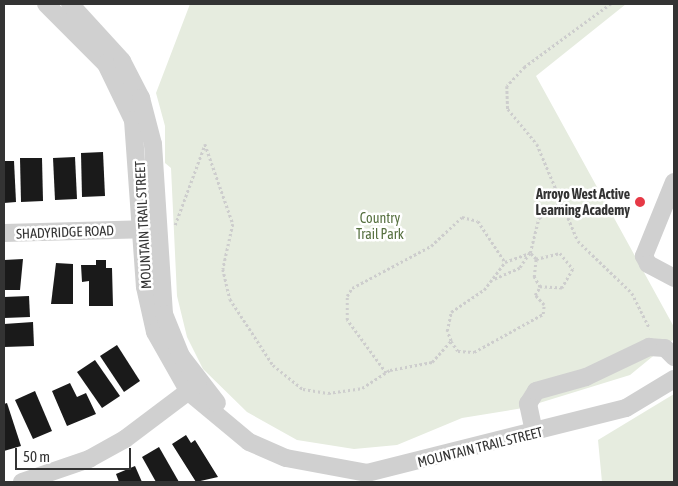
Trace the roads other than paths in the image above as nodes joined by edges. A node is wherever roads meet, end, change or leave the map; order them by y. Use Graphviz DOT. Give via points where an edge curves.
graph roads {
  1 [pos="46,4"];
  2 [pos="70,4"];
  3 [pos="674,182"];
  4 [pos="148,230"];
  5 [pos="4,234"];
  6 [pos="673,275"];
  7 [pos="674,357"];
  8 [pos="674,370"];
  9 [pos="674,378"];
  10 [pos="194,388"];
  11 [pos="533,427"];
  12 [pos="368,472"];
  13 [pos="22,482"];
  1 -- 4 [label="street, MOUNTAIN TRAIL STREET" via="90,44 122,93 136,131"];
  2 -- 4 [label="street, MOUNTAIN TRAIL STREET" via="122,61 141,98 153,144"];
  3 -- 6 [label="street" via="644,256 648,264"];
  4 -- 5 [label="street, SHADYRIDGE ROAD"];
  4 -- 10 [label="street, MOUNTAIN TRAIL STREET" via="164,314"];
  7 -- 11 [label="street" via="665,348 649,347 586,377 536,391 528,404"];
  8 -- 11 [label="street, MOUNTAIN TRAIL STREET" via="623,401"];
  9 -- 12 [label="street, MOUNTAIN TRAIL STREET" via="626,408"];
  10 -- 12 [label="street, MOUNTAIN TRAIL STREET" via="232,418 290,452"];
  10 -- 13 [label="street" via="89,460"];
  11 -- 12 [label="street, MOUNTAIN TRAIL STREET"];
}
